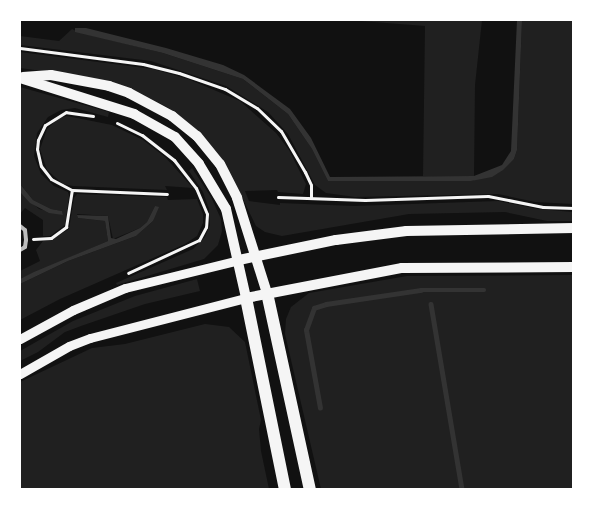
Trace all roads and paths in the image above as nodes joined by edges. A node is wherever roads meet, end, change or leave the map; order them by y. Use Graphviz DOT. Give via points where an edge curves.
graph roads {
  1 [pos="20,48"];
  2 [pos="20,77"];
  3 [pos="96,117"];
  4 [pos="112,122"];
  5 [pos="72,190"];
  6 [pos="167,194"];
  7 [pos="278,197"];
  8 [pos="311,198"];
  9 [pos="573,208"];
  10 [pos="20,226"];
  11 [pos="573,228"];
  12 [pos="26,240"];
  13 [pos="20,250"];
  14 [pos="257,256"];
  15 [pos="239,261"];
  16 [pos="573,267"];
  17 [pos="122,276"];
  18 [pos="267,293"];
  19 [pos="246,298"];
  20 [pos="20,339"];
  21 [pos="20,374"];
  22 [pos="285,489"];
  23 [pos="310,489"];
  1 -- 8 [label="path" via="143,64 225,89 257,108 280,131 305,172"];
  2 -- 14 [label="main road" via="51,75 109,86 172,116 197,136 220,165 242,209"];
  2 -- 15 [label="main road" via="134,114 175,137 199,164 226,209"];
  3 -- 5 [label="path" via="61,113 45,125 38,140 38,158 45,173 58,185"];
  4 -- 17 [label="path" via="142,135 174,160 196,188 207,214 203,234 192,245"];
  5 -- 6 [label="path"];
  5 -- 12 [label="path" via="66,227 51,238"];
  7 -- 8 [label="path"];
  8 -- 9 [label="path" via="488,196 543,207"];
  10 -- 12 [label="lane" via="25,230"];
  11 -- 14 [label="main road" via="406,231"];
  12 -- 13 [label="lane" via="26,247"];
  14 -- 15 [label="main road"];
  14 -- 18 [label="main road"];
  15 -- 19 [label="main road"];
  15 -- 20 [label="main road" via="125,288"];
  16 -- 18 [label="main road" via="402,268"];
  18 -- 19 [label="main road"];
  18 -- 23 [label="highway"];
  19 -- 21 [label="main road" via="90,338"];
  19 -- 22 [label="highway"];
}
